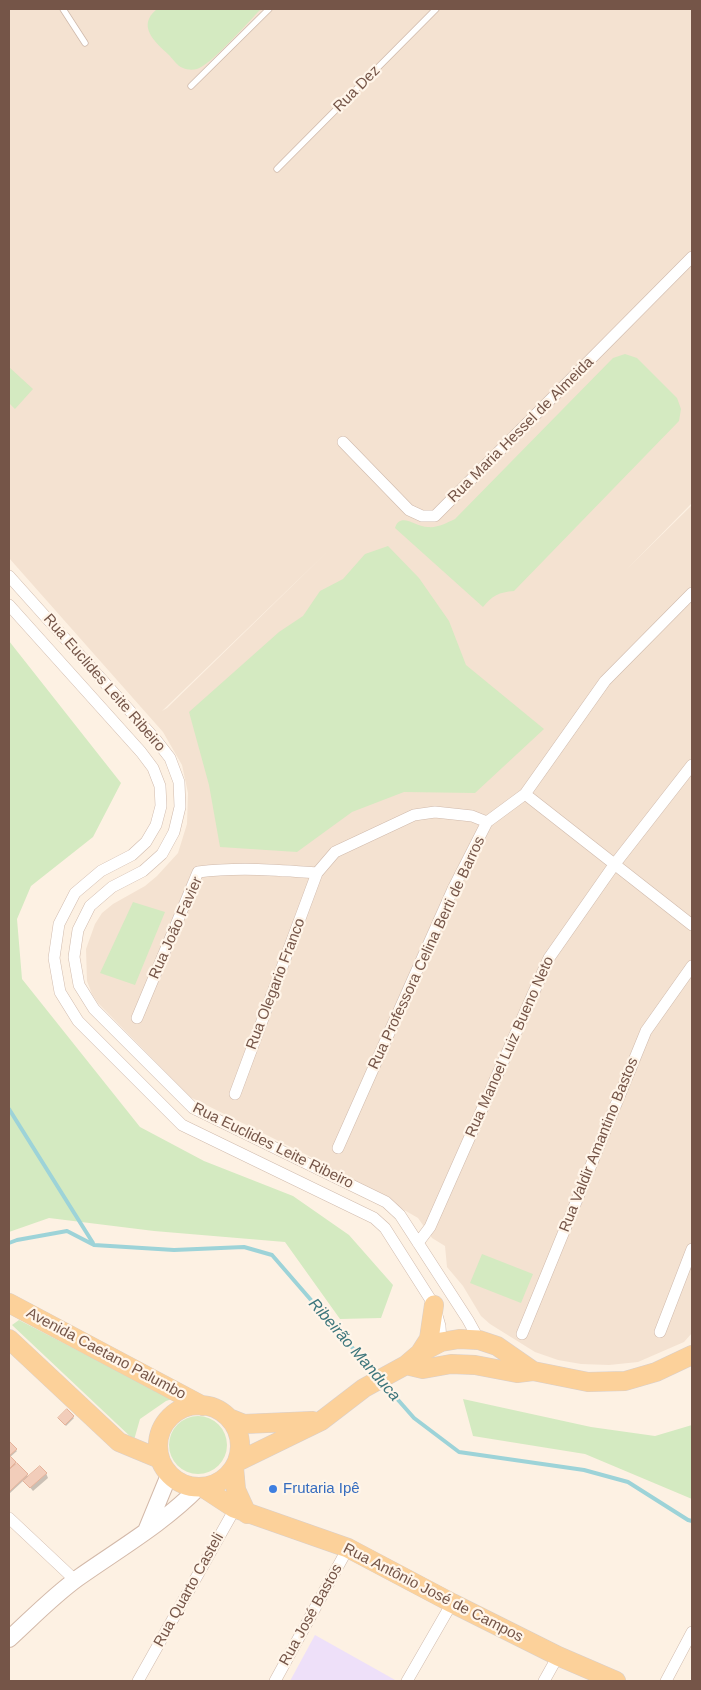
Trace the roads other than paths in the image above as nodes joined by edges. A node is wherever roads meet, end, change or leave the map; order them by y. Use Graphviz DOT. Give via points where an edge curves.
graph roads {
  1 [pos="63,9"];
  2 [pos="269,9"];
  3 [pos="436,9"];
  4 [pos="84,43"];
  5 [pos="191,86"];
  6 [pos="277,169"];
  7 [pos="692,257"];
  8 [pos="342,442"];
  9 [pos="9,576"];
  10 [pos="692,593"];
  11 [pos="9,605"];
  12 [pos="692,765"];
  13 [pos="525,794"];
  14 [pos="487,822"];
  15 [pos="614,865"];
  16 [pos="318,873"];
  17 [pos="692,925"];
  18 [pos="692,966"];
  19 [pos="137,1018"];
  20 [pos="235,1094"];
  21 [pos="212,1118"];
  22 [pos="204,1136"];
  23 [pos="338,1148"];
  24 [pos="409,1230"];
  25 [pos="393,1241"];
  26 [pos="418,1243"];
  27 [pos="692,1249"];
  28 [pos="427,1258"];
  29 [pos="410,1267"];
  30 [pos="9,1303"];
  31 [pos="434,1305"];
  32 [pos="660,1332"];
  33 [pos="522,1334"];
  34 [pos="9,1339"];
  35 [pos="478,1340"];
  36 [pos="441,1342"];
  37 [pos="692,1355"];
  38 [pos="408,1362"];
  39 [pos="451,1364"];
  40 [pos="475,1365"];
  41 [pos="533,1372"];
  42 [pos="204,1406"];
  43 [pos="229,1418"];
  44 [pos="321,1420"];
  45 [pos="235,1465"];
  46 [pos="164,1467"];
  47 [pos="201,1487"];
  48 [pos="240,1507"];
  49 [pos="9,1518"];
  50 [pos="146,1531"];
  51 [pos="348,1548"];
  52 [pos="75,1580"];
  53 [pos="452,1603"];
  54 [pos="692,1632"];
  55 [pos="9,1639"];
  56 [pos="558,1656"];
  57 [pos="138,1681"];
  58 [pos="275,1681"];
  59 [pos="407,1681"];
  60 [pos="544,1681"];
  61 [pos="616,1681"];
  62 [pos="666,1681"];
  1 -- 4 [label="lane"];
  2 -- 5 [label="lane"];
  3 -- 6 [label="lane, Rua Dez"];
  7 -- 8 [label="street, Rua Maria Hessel de Almeida" via="435,516 422,516 409,510"];
  9 -- 21 [label="street, Rua Euclides Leite Ribeiro" via="150,732 170,758 179,782 180,807 174,832 162,854 143,871 112,888 90,906 78,930 74,957 79,984 94,1010 184,1101"];
  10 -- 13 [label="street, Rua Professora Celina Berti de Barros" via="605,681"];
  11 -- 22 [label="street, Rua Euclides Leite Ribeiro" via="141,752 153,768 160,786 161,806 156,825 146,842 132,855 101,871 75,893 59,924 54,958 60,992 78,1021 171,1116"];
  12 -- 15 [label="street, Rua Manoel Luiz Bueno Neto"];
  13 -- 14 [label="street, Rua Professora Celina Berti de Barros"];
  13 -- 15 [label="street"];
  14 -- 16 [label="street" via="472,816 435,812 414,815 335,852"];
  14 -- 23 [label="street, Rua Professora Celina Berti de Barros" via="453,889"];
  15 -- 17 [label="street"];
  15 -- 26 [label="street, Rua Manoel Luiz Bueno Neto" via="549,958 430,1227"];
  16 -- 19 [label="street, Rua João Favier" via="258,869 198,872"];
  16 -- 20 [label="street, Rua Olegario Franco"];
  18 -- 33 [label="street, Rua Valdir Amantino Bastos" via="646,1031"];
  21 -- 22 [label="street"];
  21 -- 24 [label="street, Rua Euclides Leite Ribeiro" via="386,1202 400,1215"];
  22 -- 25 [label="street, Rua Euclides Leite Ribeiro" via="374,1218"];
  24 -- 25 [label="street" via="399,1232"];
  24 -- 26 [label="street, Rua Euclides Leite Ribeiro"];
  25 -- 29 [label="street, Rua Euclides Leite Ribeiro"];
  26 -- 28 [label="street, Rua Euclides Leite Ribeiro"];
  27 -- 32 [label="street"];
  28 -- 29 [label="street" via="420,1265"];
  28 -- 35 [label="street, Rua Euclides Leite Ribeiro"];
  29 -- 31 [label="street, Rua Euclides Leite Ribeiro"];
  30 -- 42 [label="main road, Avenida Caetano Palumbo"];
  31 -- 36 [label="street, Rua Euclides Leite Ribeiro"];
  31 -- 38 [label="main road" via="429,1339"];
  34 -- 46 [label="main road" via="119,1442"];
  35 -- 36 [label="main road"];
  35 -- 40 [label="main road" via="481,1353"];
  35 -- 41 [label="main road" via="497,1346"];
  36 -- 38 [label="main road"];
  36 -- 39 [label="main road"];
  37 -- 41 [label="main road" via="656,1372 625,1380 588,1382"];
  38 -- 39 [label="main road" via="423,1368"];
  38 -- 44 [label="main road" via="364,1388"];
  39 -- 40 [label="main road"];
  40 -- 41 [label="main road" via="516,1373"];
  42 -- 43 [label="main road" via="219,1410"];
  42 -- 46 [label="main road" via="192,1405 179,1410 160,1431 158,1445"];
  43 -- 44 [label="main road" via="244,1424"];
  43 -- 45 [label="main road" via="240,1439"];
  44 -- 45 [label="main road"];
  45 -- 47 [label="main road" via="220,1481"];
  45 -- 48 [label="main road"];
  46 -- 47 [label="main road" via="183,1484"];
  46 -- 50 [label="main road"];
  47 -- 48 [label="main road, Rua Antônio José de Campos"];
  47 -- 50 [label="main road"];
  48 -- 51 [label="main road, Rua Antônio José de Campos"];
  48 -- 57 [label="street, Rua Quarto Casteli"];
  49 -- 52 [label="street"];
  50 -- 52 [label="main road"];
  51 -- 53 [label="main road, Rua Antônio José de Campos"];
  51 -- 58 [label="street, Rua José Bastos"];
  52 -- 55 [label="main road"];
  53 -- 56 [label="main road, Rua Antônio José de Campos"];
  53 -- 59 [label="street"];
  54 -- 62 [label="street"];
  56 -- 60 [label="street"];
  56 -- 61 [label="main road, Rua Antônio José de Campos"];
}
